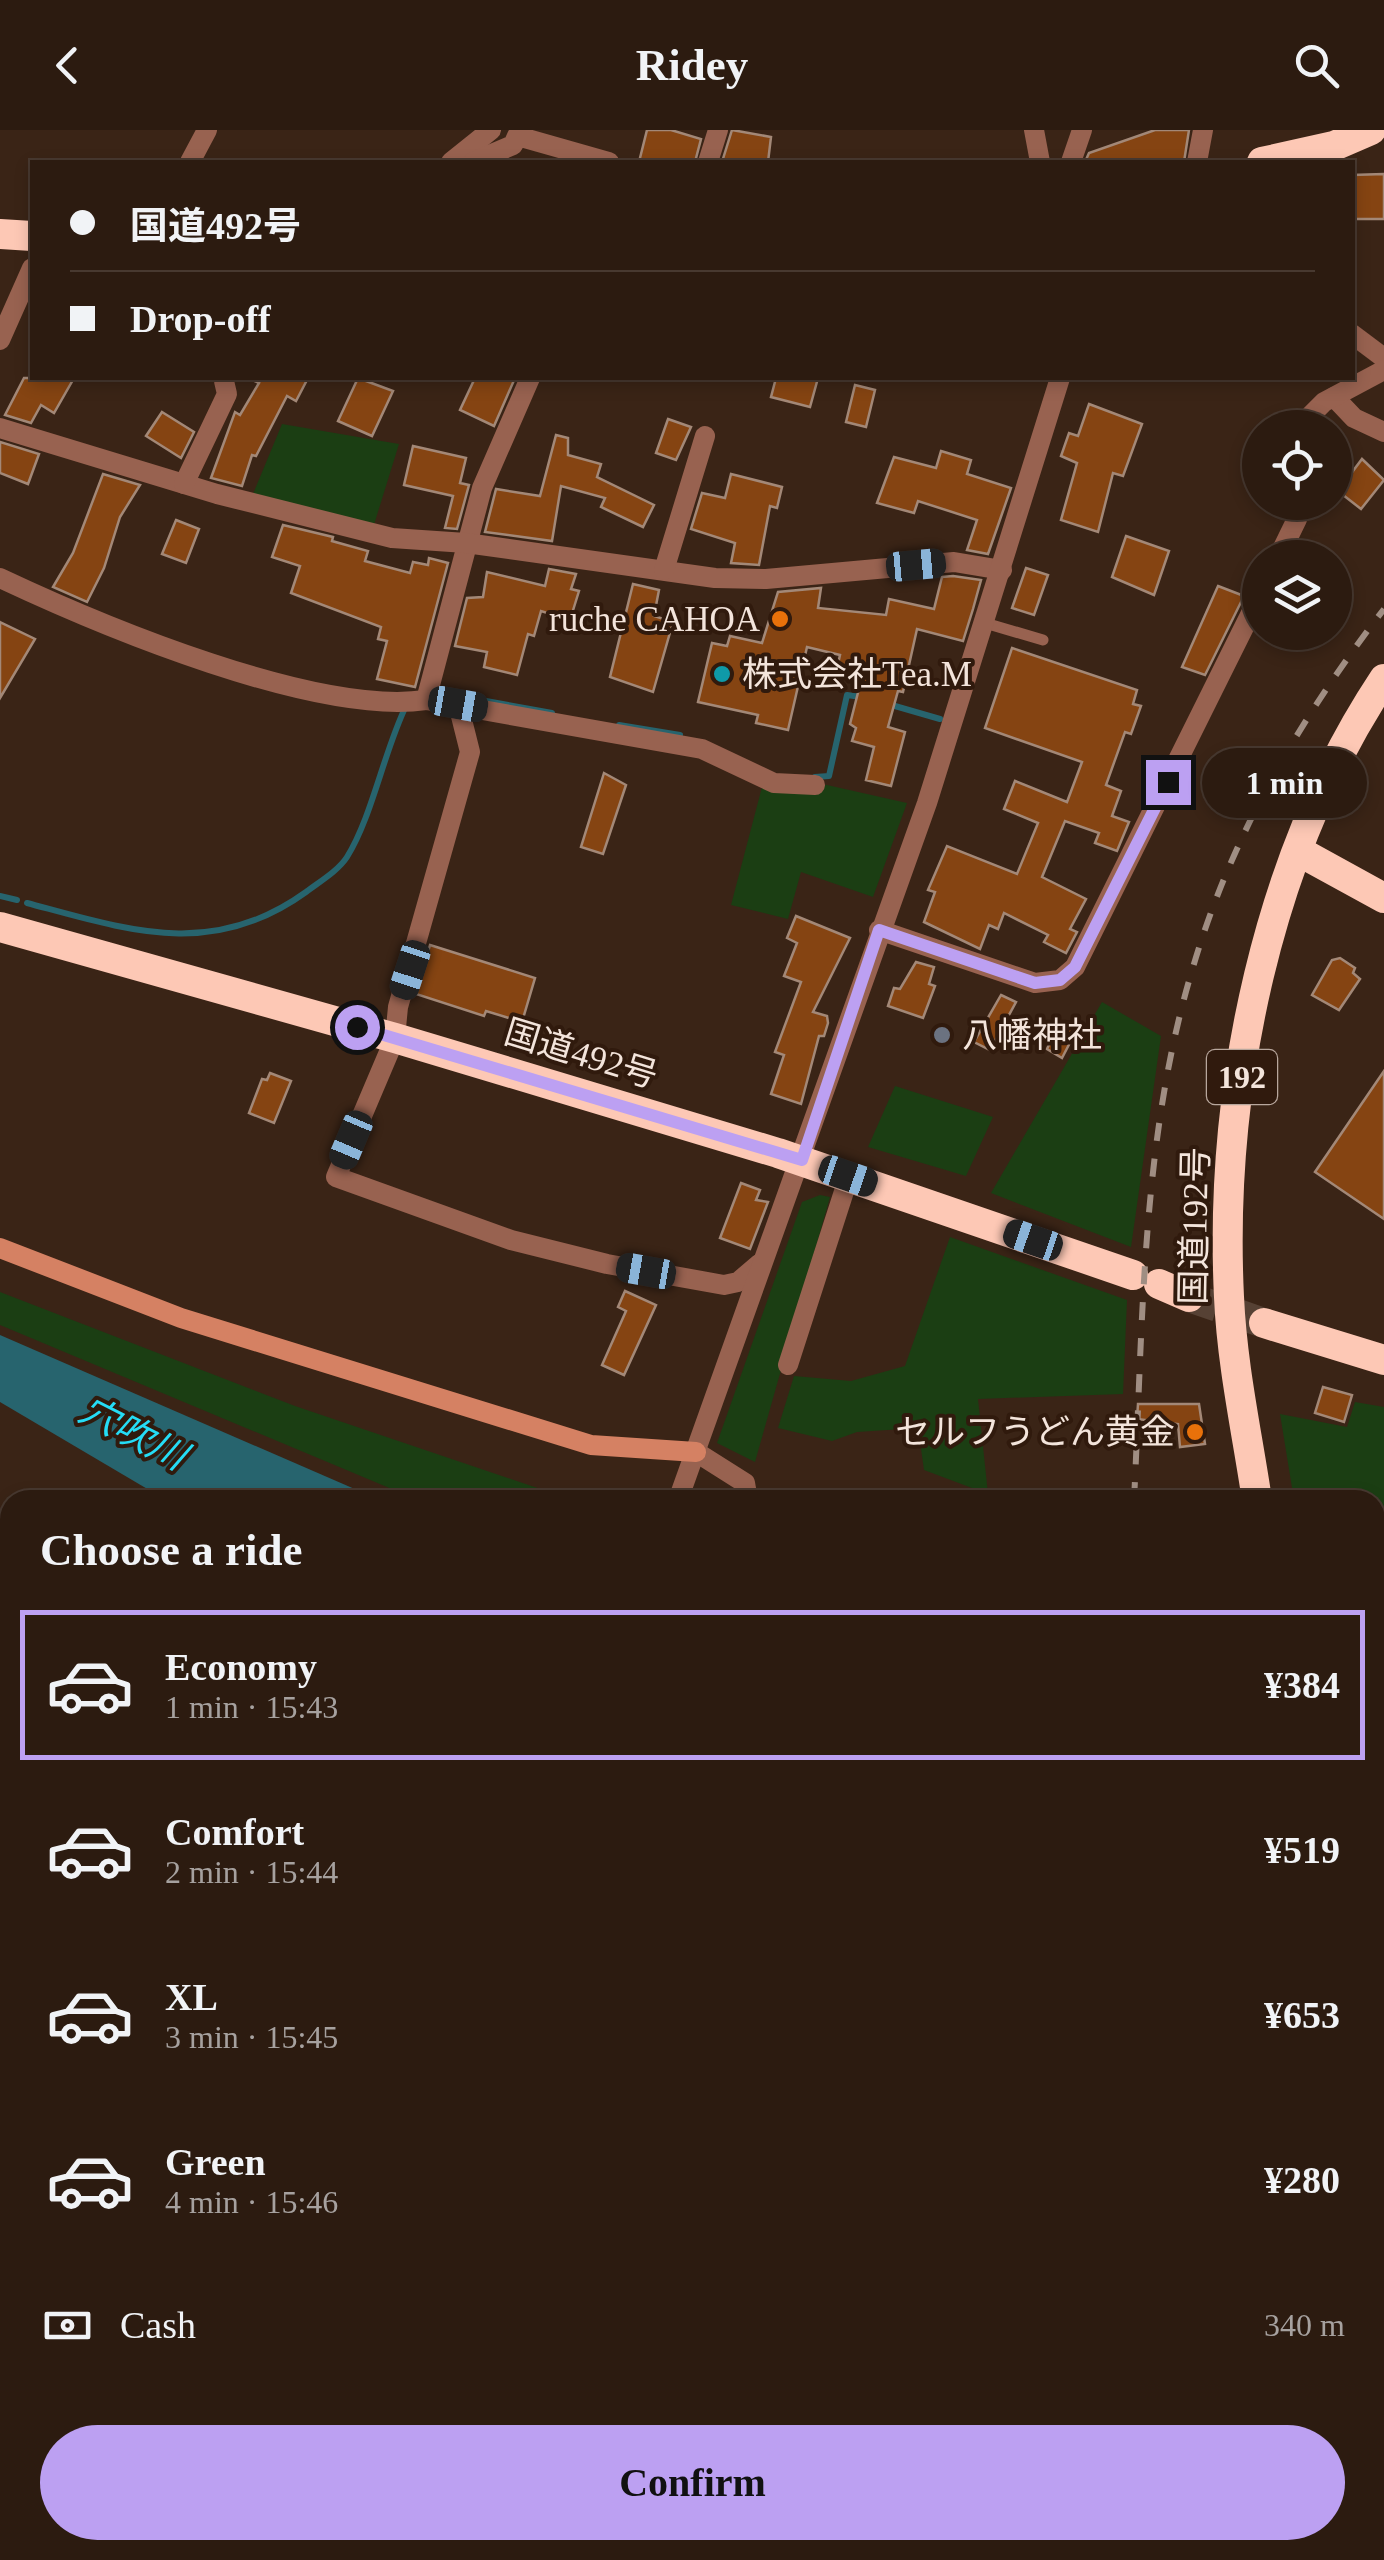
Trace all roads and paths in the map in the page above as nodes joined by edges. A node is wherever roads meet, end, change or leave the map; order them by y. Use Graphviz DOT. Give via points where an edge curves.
graph roads {
  1 [pos="207,130"];
  2 [pos="491,130"];
  3 [pos="718,130"];
  4 [pos="1034,130"];
  5 [pos="1082,130"];
  6 [pos="1203,130"];
  7 [pos="1371,130"];
  8 [pos="518,133"];
  9 [pos="191,160"];
  10 [pos="463,160"];
  11 [pos="467,160"];
  12 [pos="602,160"];
  13 [pos="709,160"];
  14 [pos="1040,160"];
  15 [pos="1073,160"];
  16 [pos="1198,160"];
  17 [pos="1271,160"];
  18 [pos="0,234"];
  19 [pos="30,236"];
  20 [pos="30,272"];
  21 [pos="1355,336"];
  22 [pos="0,340"];
  23 [pos="1384,358"];
  24 [pos="1384,370"];
  25 [pos="529,380"];
  26 [pos="1059,380"];
  27 [pos="224,381"];
  28 [pos="1334,396"];
  29 [pos="1318,410"];
  30 [pos="0,428"];
  31 [pos="1384,432"];
  32 [pos="705,436"];
  33 [pos="184,484"];
  34 [pos="466,543"];
  35 [pos="664,570"];
  36 [pos="1002,570"];
  37 [pos="0,578"];
  38 [pos="985,623"];
  39 [pos="1242,631"];
  40 [pos="1043,640"];
  41 [pos="1384,679"];
  42 [pos="426,700"];
  43 [pos="458,704"];
  44 [pos="815,785"];
  45 [pos="1300,852"];
  46 [pos="1384,898"];
  47 [pos="0,927"];
  48 [pos="879,930"];
  49 [pos="395,1038"];
  50 [pos="802,1160"];
  51 [pos="848,1176"];
  52 [pos="0,1248"];
  53 [pos="764,1258"];
  54 [pos="1189,1297"];
  55 [pos="1264,1323"];
  56 [pos="1384,1360"];
  57 [pos="788,1365"];
  58 [pos="696,1452"];
  59 [pos="682,1490"];
  60 [pos="746,1490"];
  61 [pos="1256,1490"];
  1 -- 9 [label="street"];
  2 -- 10 [label="street"];
  3 -- 13 [label="street"];
  4 -- 14 [label="street"];
  5 -- 15 [label="street"];
  6 -- 16 [label="street"];
  7 -- 17 [label="highway"];
  8 -- 11 [label="street" via="512,145"];
  8 -- 12 [label="street"];
  18 -- 19 [label="highway"];
  20 -- 22 [label="street"];
  21 -- 23 [label="street"];
  24 -- 28 [label="street"];
  25 -- 34 [label="street"];
  26 -- 36 [label="street"];
  27 -- 33 [label="street" via="227,394"];
  28 -- 29 [label="street"];
  28 -- 31 [label="street" via="1354,418"];
  30 -- 33 [label="street"];
  32 -- 35 [label="street"];
  33 -- 34 [label="street" via="364,534"];
  34 -- 35 [label="street"];
  34 -- 42 [label="street"];
  35 -- 36 [label="street" via="766,579 954,562"];
  36 -- 38 [label="street"];
  37 -- 42 [label="street" via="140,638 294,686 399,704"];
  38 -- 40 [label="lane"];
  38 -- 48 [label="street"];
  39 -- 48 [label="street" via="1075,967 1060,980 1035,983"];
  41 -- 45 [label="highway, 国道192号 / 192" via="1329,776"];
  42 -- 43 [label="street"];
  43 -- 44 [label="street" via="702,749 774,783"];
  43 -- 49 [label="street" via="470,752"];
  45 -- 46 [label="highway"];
  45 -- 61 [label="highway, 国道192号 / 192" via="1258,988 1230,1156 1229,1302"];
  47 -- 49 [label="highway, 国道492号"];
  48 -- 50 [label="street"];
  49 -- 50 [label="highway, 国道492号"];
  49 -- 53 [label="street" via="336,1176 511,1240 607,1264 724,1285 744,1278"];
  50 -- 51 [label="highway, 国道492号"];
  50 -- 53 [label="street"];
  51 -- 54 [label="highway, 国道492号"];
  51 -- 57 [label="street"];
  52 -- 58 [label="street" via="181,1318 592,1446"];
  53 -- 58 [label="street"];
  55 -- 56 [label="highway"];
  58 -- 59 [label="street"];
  58 -- 60 [label="street" via="745,1482"];
}
